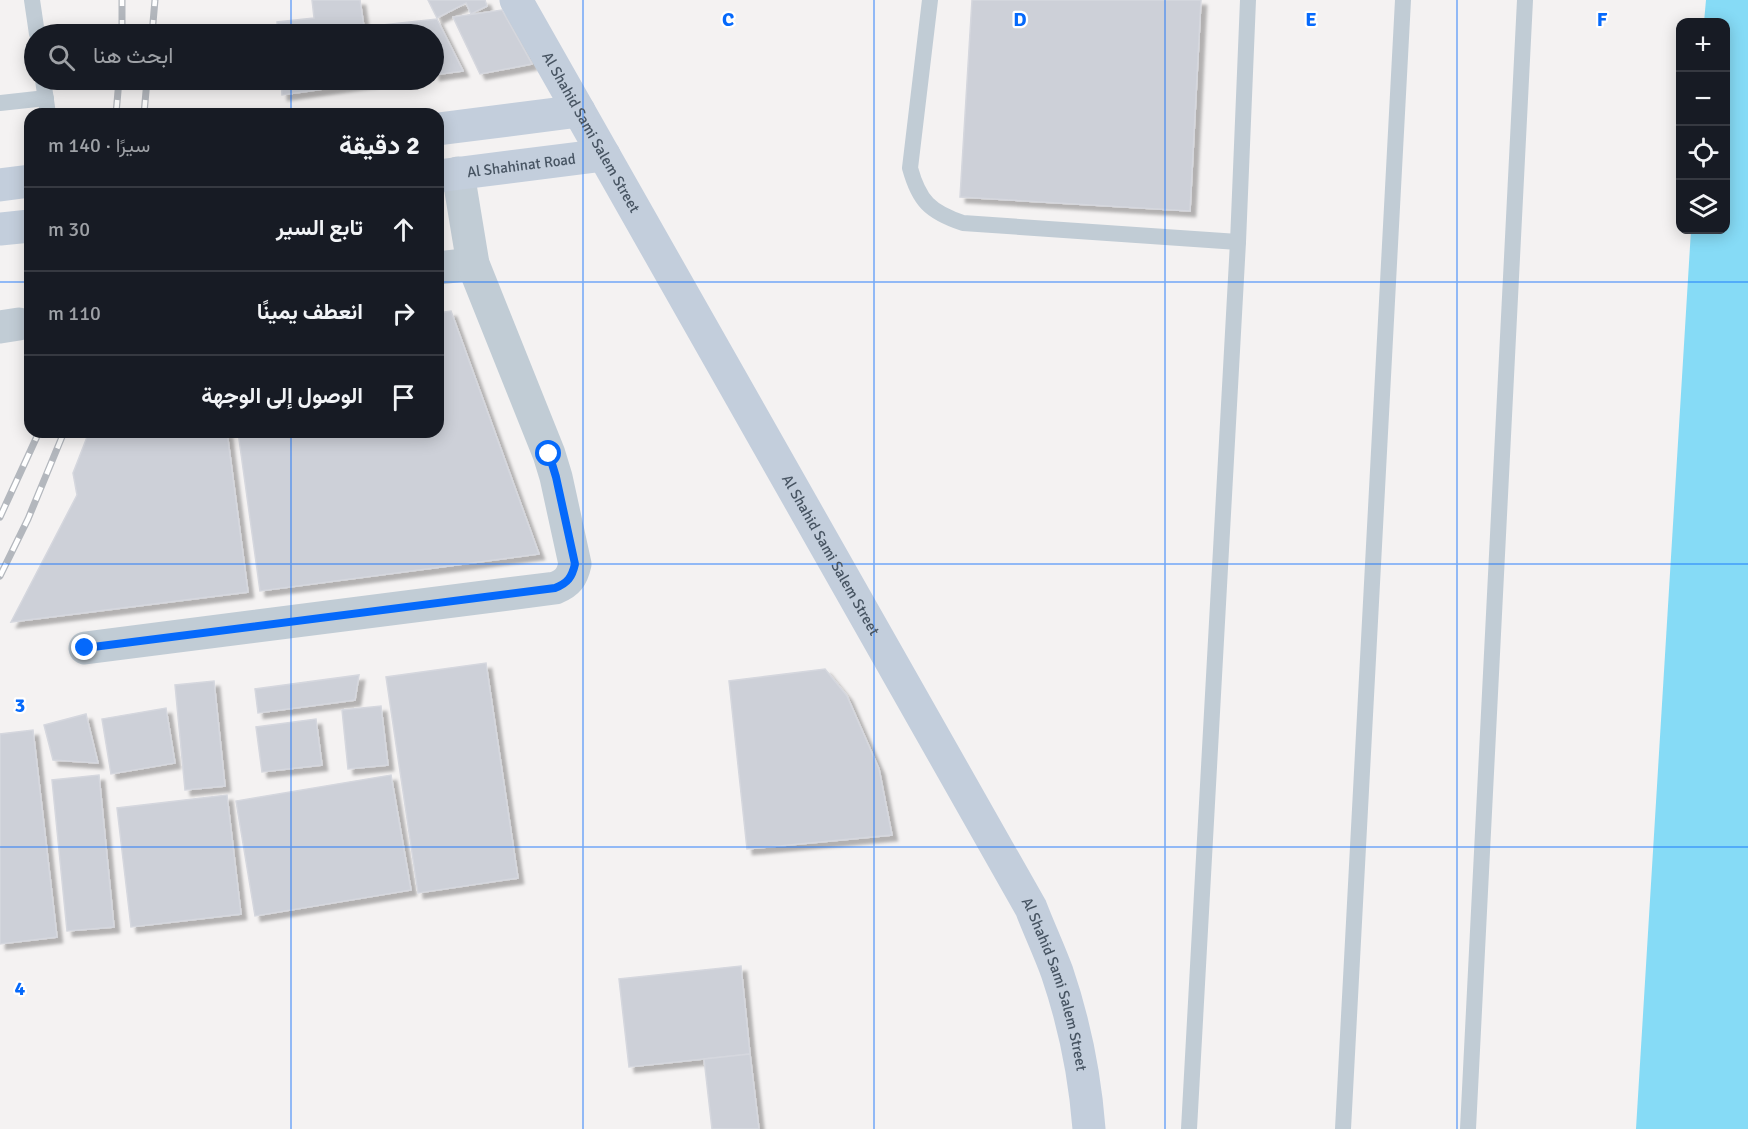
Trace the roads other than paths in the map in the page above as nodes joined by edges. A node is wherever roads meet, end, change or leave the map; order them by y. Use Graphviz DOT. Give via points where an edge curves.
graph roads {
  1 [pos="32,0"];
  2 [pos="516,0"];
  3 [pos="930,0"];
  4 [pos="1248,0"];
  5 [pos="1403,0"];
  6 [pos="1525,0"];
  7 [pos="36,24"];
  8 [pos="45,90"];
  9 [pos="0,103"];
  10 [pos="47,106"];
  11 [pos="579,111"];
  12 [pos="444,128"];
  13 [pos="604,155"];
  14 [pos="448,174"];
  15 [pos="24,182"];
  16 [pos="0,185"];
  17 [pos="24,227"];
  18 [pos="0,229"];
  19 [pos="1238,242"];
  20 [pos="472,264"];
  21 [pos="444,267"];
  22 [pos="85,648"];
  23 [pos="1089,1129"];
  24 [pos="1189,1129"];
  25 [pos="1343,1129"];
  26 [pos="1468,1129"];
  1 -- 7 [label="lane"];
  2 -- 11 [label="main road, Al Shahid Sami Salem Street"];
  3 -- 19 [label="lane" via="910,168 915,188 927,204 943,216 963,223"];
  4 -- 19 [label="lane"];
  5 -- 25 [label="lane"];
  6 -- 26 [label="lane"];
  8 -- 10 [label="lane"];
  9 -- 10 [label="lane"];
  11 -- 12 [label="main road"];
  11 -- 13 [label="main road, Al Shahid Sami Salem Street"];
  13 -- 14 [label="main road, Al Shahinat Road"];
  13 -- 23 [label="main road, Al Shahid Sami Salem Street" via="1031,908 1057,971 1076,1038"];
  14 -- 20 [label="street"];
  15 -- 16 [label="main road"];
  17 -- 18 [label="main road"];
  19 -- 24 [label="lane"];
  20 -- 21 [label="street"];
  20 -- 22 [label="street" via="556,477 575,564 566,584"];
}
